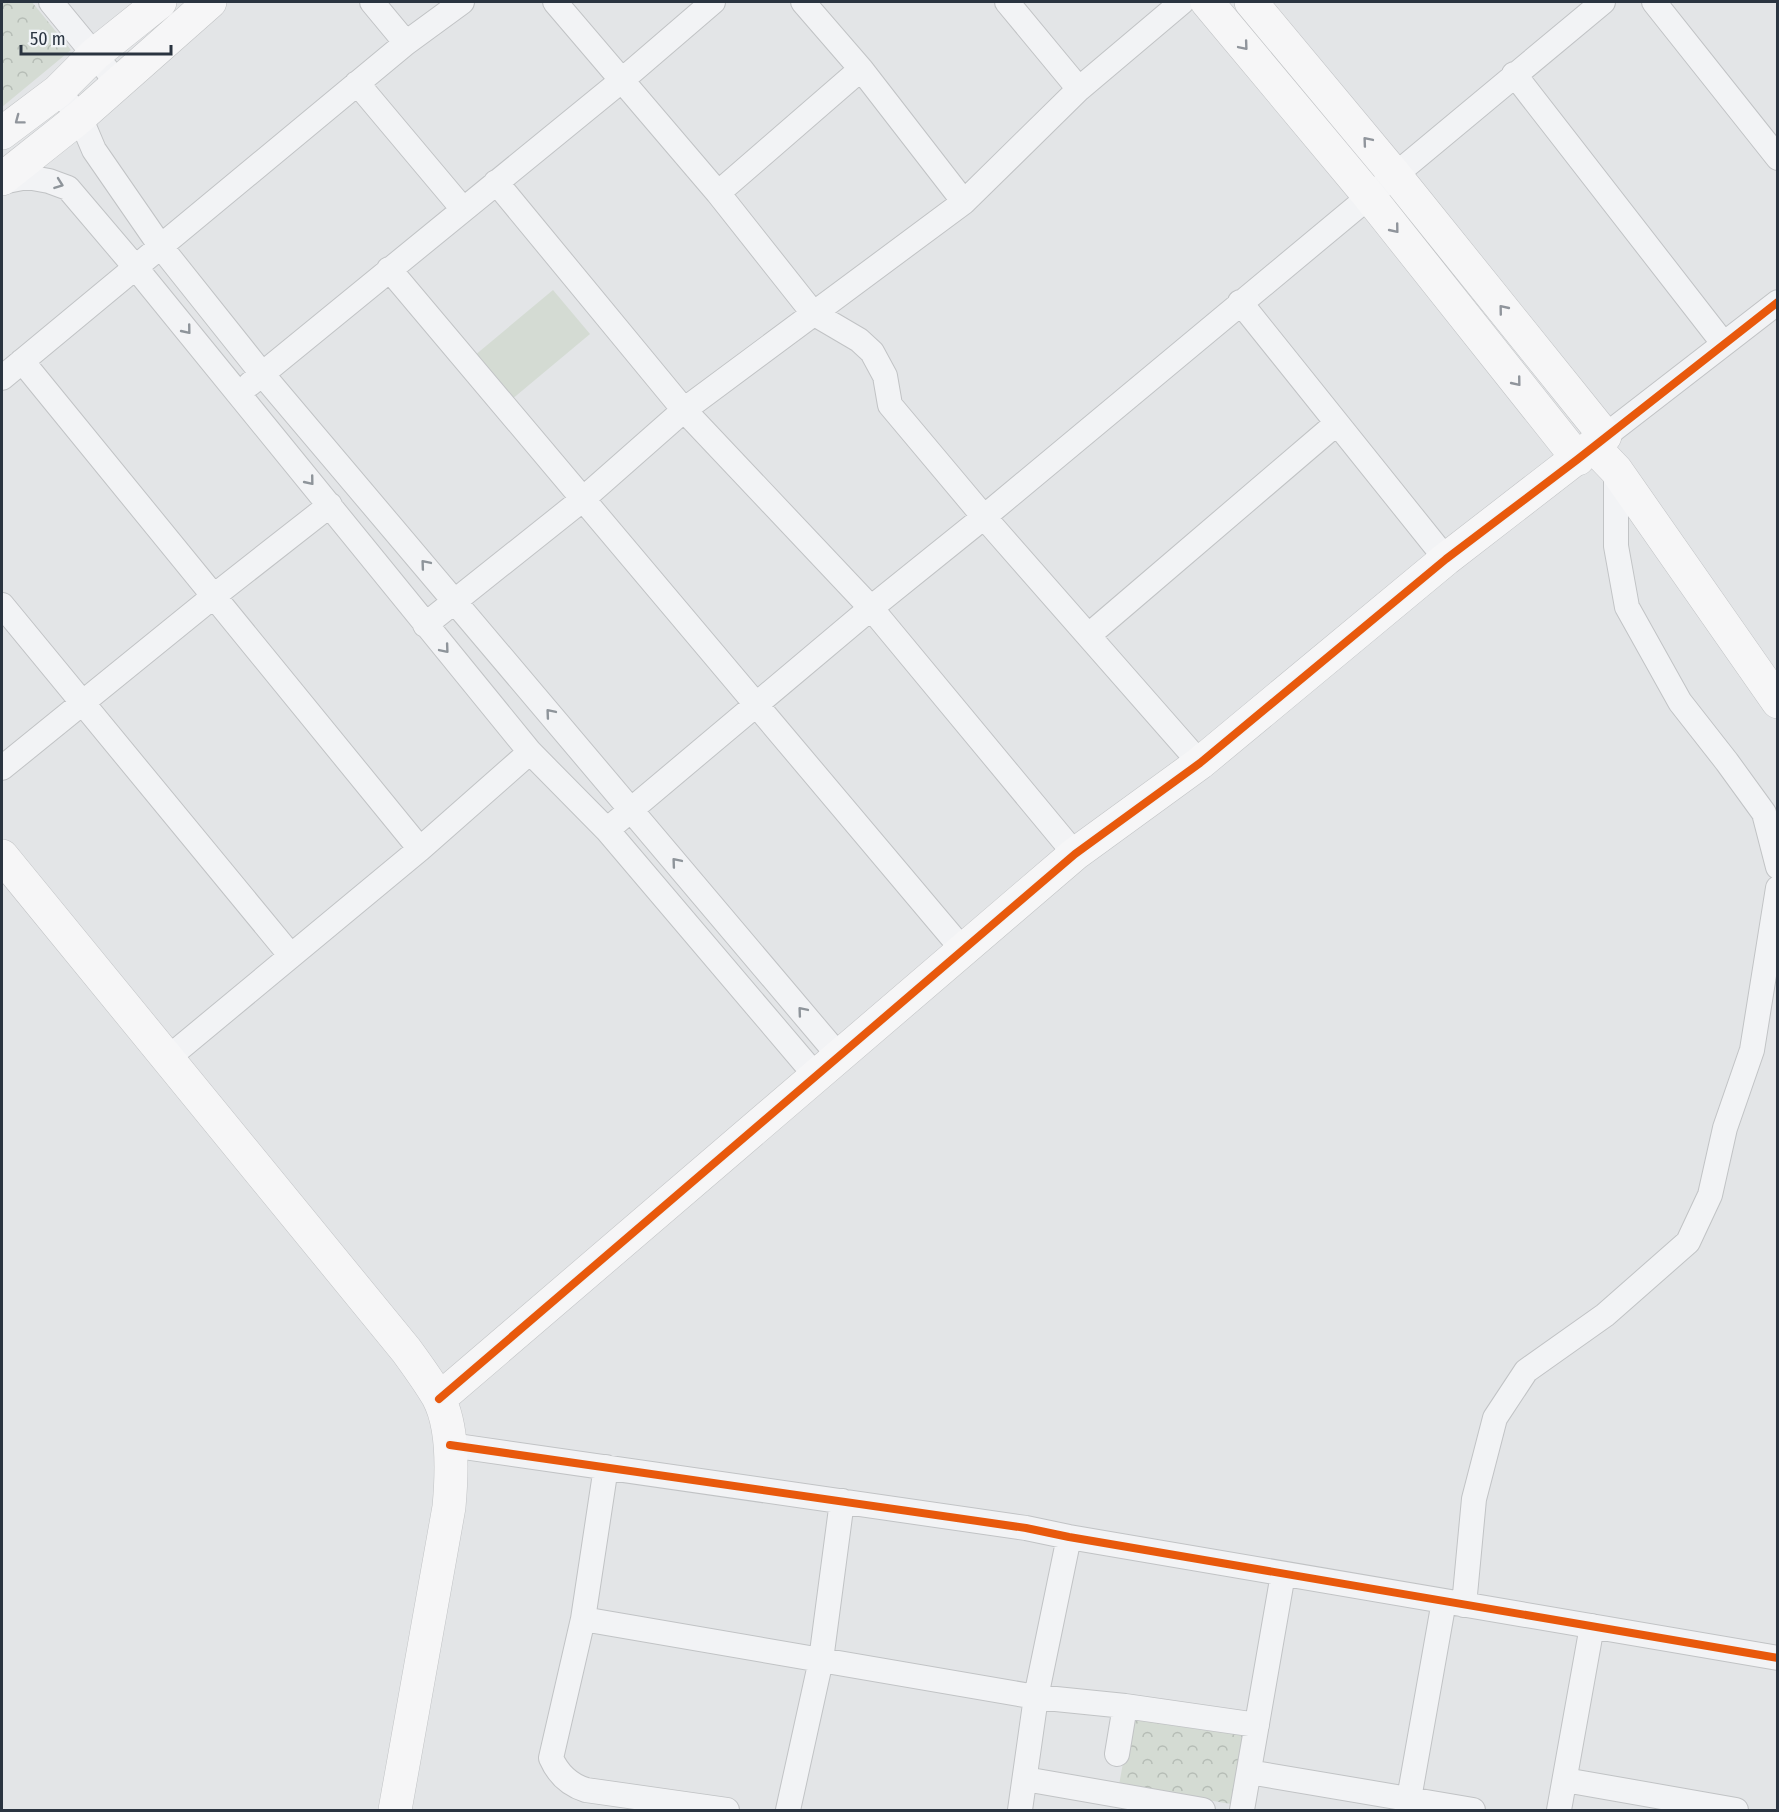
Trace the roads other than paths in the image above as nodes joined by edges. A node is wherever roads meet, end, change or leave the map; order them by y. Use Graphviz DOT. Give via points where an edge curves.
graph roads {
  1 [pos="51,2"];
  2 [pos="160,2"];
  3 [pos="210,2"];
  4 [pos="372,2"];
  5 [pos="462,2"];
  6 [pos="555,2"];
  7 [pos="713,2"];
  8 [pos="803,2"];
  9 [pos="1007,2"];
  10 [pos="1182,2"];
  11 [pos="1207,2"];
  12 [pos="1251,2"];
  13 [pos="1603,2"];
  14 [pos="1654,2"];
  15 [pos="406,42"];
  16 [pos="95,54"];
  17 [pos="861,69"];
  18 [pos="1514,74"];
  19 [pos="621,81"];
  20 [pos="357,83"];
  21 [pos="116,84"];
  22 [pos="1079,89"];
  23 [pos="58,91"];
  24 [pos="80,117"];
  25 [pos="2,133"];
  26 [pos="1778,158"];
  27 [pos="1395,175"];
  28 [pos="2,181"];
  29 [pos="496,182"];
  30 [pos="718,193"];
  31 [pos="1369,196"];
  32 [pos="964,202"];
  33 [pos="462,208"];
  34 [pos="161,248"];
  35 [pos="136,268"];
  36 [pos="389,269"];
  37 [pos="1240,302"];
  38 [pos="1778,302"];
  39 [pos="813,313"];
  40 [pos="1723,344"];
  41 [pos="22,361"];
  42 [pos="263,375"];
  43 [pos="2,378"];
  44 [pos="238,393"];
  45 [pos="684,411"];
  46 [pos="1337,423"];
  47 [pos="1592,447"];
  48 [pos="1616,470"];
  49 [pos="583,499"];
  50 [pos="330,505"];
  51 [pos="984,518"];
  52 [pos="1446,559"];
  53 [pos="214,596"];
  54 [pos="456,601"];
  55 [pos="2,605"];
  56 [pos="871,608"];
  57 [pos="425,625"];
  58 [pos="1089,635"];
  59 [pos="83,702"];
  60 [pos="1778,702"];
  61 [pos="756,704"];
  62 [pos="530,752"];
  63 [pos="1200,763"];
  64 [pos="2,768"];
  65 [pos="630,808"];
  66 [pos="607,830"];
  67 [pos="420,849"];
  68 [pos="1075,854"];
  69 [pos="2,856"];
  70 [pos="1778,867"];
  71 [pos="1778,888"];
  72 [pos="963,950"];
  73 [pos="291,956"];
  74 [pos="168,1058"];
  75 [pos="828,1066"];
  76 [pos="439,1399"];
  77 [pos="450,1445"];
  78 [pos="606,1467"];
  79 [pos="842,1501"];
  80 [pos="1069,1537"];
  81 [pos="1283,1574"];
  82 [pos="1454,1603"];
  83 [pos="583,1619"];
  84 [pos="1592,1626"];
  85 [pos="1778,1658"];
  86 [pos="821,1660"];
  87 [pos="1036,1697"];
  88 [pos="1125,1706"];
  89 [pos="1257,1725"];
  90 [pos="1118,1754"];
  91 [pos="1249,1772"];
  92 [pos="1025,1779"];
  93 [pos="1565,1780"];
  94 [pos="1408,1805"];
  95 [pos="395,1810"];
  96 [pos="726,1810"];
  97 [pos="788,1810"];
  98 [pos="1020,1810"];
  99 [pos="1203,1810"];
  100 [pos="1242,1810"];
  101 [pos="1473,1810"];
  102 [pos="1559,1810"];
  103 [pos="1736,1810"];
  1 -- 16 [label="street"];
  2 -- 16 [label="street"];
  3 -- 21 [label="street"];
  4 -- 15 [label="street"];
  5 -- 15 [label="street"];
  6 -- 19 [label="street"];
  7 -- 19 [label="street"];
  8 -- 17 [label="street"];
  9 -- 22 [label="street"];
  10 -- 22 [label="street"];
  11 -- 31 [label="street, one-way"];
  27 -- 12 [label="street, one-way"];
  13 -- 18 [label="street"];
  14 -- 26 [label="street"];
  15 -- 20 [label="street"];
  16 -- 21 [label="street"];
  16 -- 23 [label="street"];
  17 -- 30 [label="street"];
  17 -- 32 [label="street"];
  18 -- 27 [label="street"];
  18 -- 40 [label="street"];
  19 -- 29 [label="street"];
  19 -- 30 [label="street"];
  20 -- 33 [label="street"];
  20 -- 34 [label="street"];
  21 -- 24 [label="street"];
  22 -- 32 [label="street"];
  23 -- 24 [label="street"];
  23 -- 25 [label="street, one-way"];
  24 -- 28 [label="street"];
  24 -- 34 [label="street" via="93,150"];
  27 -- 31 [label="street"];
  47 -- 27 [label="street, one-way"];
  28 -- 35 [label="street, one-way" via="27,177 68,188"];
  29 -- 33 [label="street"];
  29 -- 45 [label="street"];
  30 -- 39 [label="street"];
  31 -- 37 [label="street"];
  31 -- 47 [label="street, one-way"];
  32 -- 39 [label="street"];
  33 -- 36 [label="street"];
  34 -- 35 [label="street"];
  34 -- 42 [label="street"];
  35 -- 41 [label="street"];
  35 -- 44 [label="street, one-way"];
  36 -- 42 [label="street"];
  36 -- 49 [label="street"];
  37 -- 46 [label="street"];
  37 -- 51 [label="street"];
  38 -- 40 [label="street"];
  39 -- 45 [label="street"];
  39 -- 51 [label="street" via="872,352 885,376 890,405"];
  40 -- 47 [label="street"];
  41 -- 43 [label="street"];
  41 -- 53 [label="street"];
  42 -- 44 [label="street"];
  54 -- 42 [label="street, one-way"];
  44 -- 50 [label="street, one-way"];
  45 -- 49 [label="street"];
  45 -- 56 [label="street"];
  46 -- 52 [label="street"];
  46 -- 58 [label="street"];
  47 -- 48 [label="street"];
  47 -- 52 [label="street"];
  48 -- 60 [label="street"];
  48 -- 70 [label="street" via="1616,546 1627,607 1680,702 1764,813"];
  49 -- 54 [label="street"];
  49 -- 61 [label="street"];
  50 -- 53 [label="street"];
  50 -- 57 [label="street"];
  51 -- 56 [label="street"];
  51 -- 58 [label="street"];
  52 -- 63 [label="street"];
  53 -- 59 [label="street"];
  53 -- 67 [label="street"];
  54 -- 57 [label="street"];
  65 -- 54 [label="street, one-way"];
  55 -- 59 [label="street"];
  56 -- 61 [label="street"];
  56 -- 68 [label="street"];
  57 -- 62 [label="street, one-way"];
  58 -- 63 [label="street"];
  59 -- 64 [label="street"];
  59 -- 73 [label="street"];
  61 -- 65 [label="street"];
  61 -- 72 [label="street"];
  62 -- 66 [label="street"];
  62 -- 67 [label="street"];
  63 -- 68 [label="street"];
  65 -- 66 [label="street"];
  75 -- 65 [label="street, one-way"];
  66 -- 75 [label="street"];
  67 -- 73 [label="street"];
  68 -- 72 [label="street"];
  69 -- 74 [label="street"];
  71 -- 82 [label="street" via="1752,1050 1725,1128 1710,1195 1688,1242 1605,1315 1526,1371 1496,1418 1474,1499"];
  72 -- 75 [label="street"];
  73 -- 74 [label="street"];
  74 -- 76 [label="street" via="405,1350"];
  75 -- 76 [label="street"];
  76 -- 77 [label="street"];
  77 -- 78 [label="street"];
  77 -- 95 [label="street" via="449,1508"];
  78 -- 79 [label="street"];
  78 -- 83 [label="street"];
  79 -- 80 [label="street"];
  79 -- 86 [label="street"];
  80 -- 81 [label="street"];
  80 -- 87 [label="street"];
  81 -- 82 [label="street"];
  81 -- 89 [label="street"];
  82 -- 84 [label="street"];
  82 -- 94 [label="street"];
  83 -- 86 [label="street"];
  83 -- 96 [label="street" via="552,1749 555,1767 573,1786 586,1790"];
  84 -- 85 [label="street"];
  84 -- 93 [label="street"];
  86 -- 87 [label="street"];
  86 -- 97 [label="street"];
  87 -- 88 [label="street"];
  87 -- 92 [label="street"];
  88 -- 89 [label="street"];
  88 -- 90 [label="street"];
  89 -- 91 [label="street"];
  91 -- 94 [label="street"];
  91 -- 100 [label="street"];
  92 -- 98 [label="street"];
  92 -- 99 [label="street"];
  93 -- 102 [label="street"];
  93 -- 103 [label="street"];
  94 -- 101 [label="street"];
}
